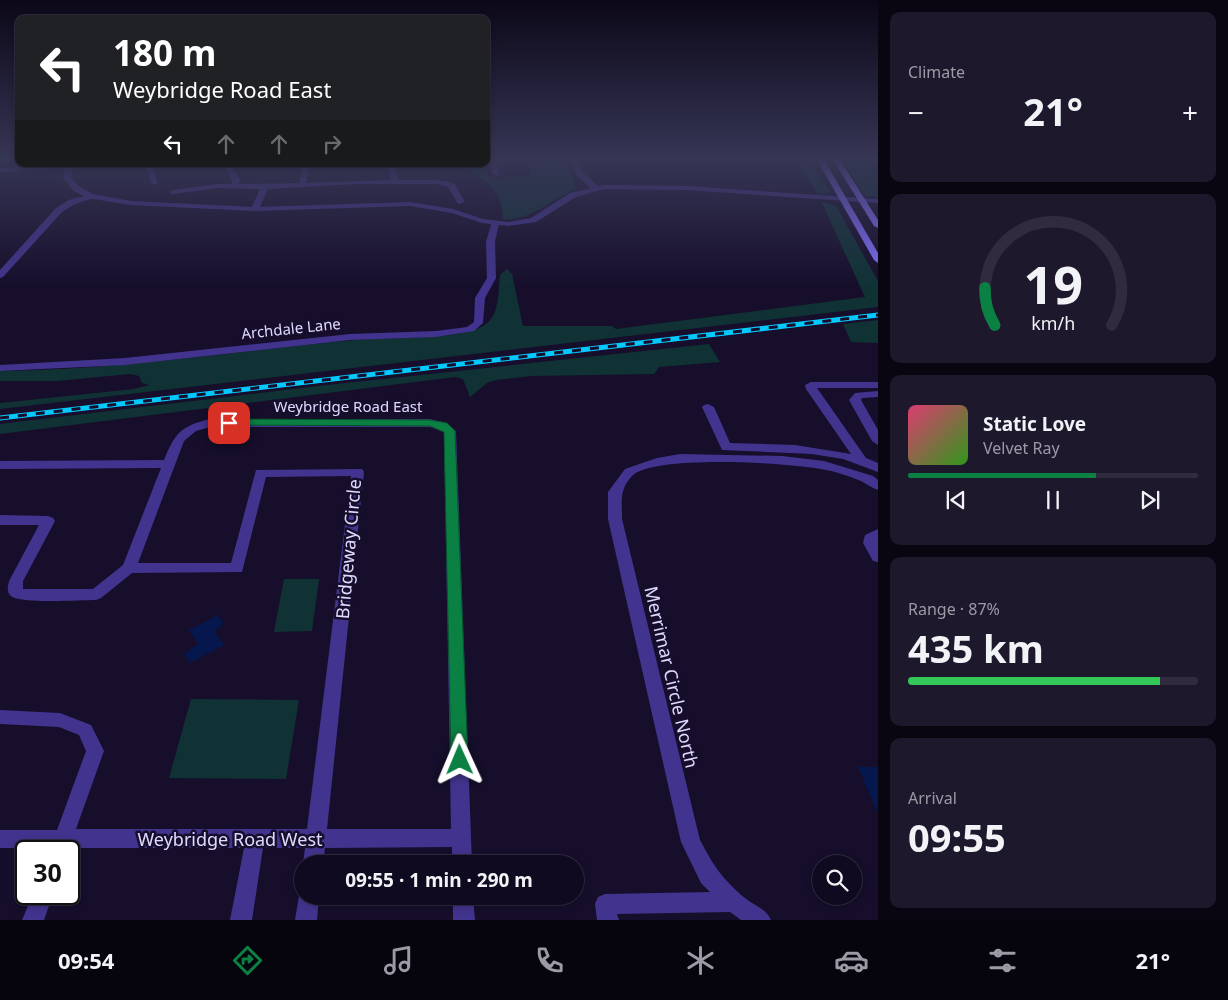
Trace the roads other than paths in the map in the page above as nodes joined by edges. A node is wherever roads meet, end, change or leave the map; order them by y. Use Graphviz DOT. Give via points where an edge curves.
graph roads {
  1 [pos="75,201"];
  2 [pos="115,201"];
  3 [pos="258,201"];
  4 [pos="563,201"];
  5 [pos="844,201"];
  6 [pos="863,201"];
  7 [pos="254,209"];
  8 [pos="495,223"];
  9 [pos="878,226"];
  10 [pos="878,260"];
  11 [pos="0,274"];
  12 [pos="0,368"];
  13 [pos="878,385"];
  14 [pos="878,394"];
  15 [pos="708,407"];
  16 [pos="878,441"];
  17 [pos="862,460"];
  18 [pos="169,464"];
  19 [pos="0,465"];
  20 [pos="878,468"];
  21 [pos="878,486"];
  22 [pos="0,520"];
  23 [pos="878,534"];
  24 [pos="878,557"];
  25 [pos="128,568"];
  26 [pos="0,717"];
  27 [pos="461,838"];
  28 [pos="0,839"];
  29 [pos="255,839"];
  30 [pos="316,839"];
  31 [pos="15,840"];
  32 [pos="63,840"];
  33 [pos="80,844"];
  34 [pos="314,855"];
  35 [pos="462,855"];
  36 [pos="734,902"];
  37 [pos="39,905"];
  38 [pos="308,905"];
  39 [pos="463,905"];
  40 [pos="33,920"];
  41 [pos="242,920"];
  42 [pos="306,920"];
  43 [pos="464,920"];
  44 [pos="608,920"];
  45 [pos="760,920"];
  1 -- 11 [label="street" via="59,210"];
  2 -- 7 [label="street"];
  3 -- 7 [label="street"];
  4 -- 8 [label="street" via="528,221"];
  5 -- 10 [label="main road"];
  6 -- 9 [label="main road"];
  7 -- 8 [label="street" via="410,204 446,209"];
  8 -- 12 [label="street, Archdale Lane" via="489,238 492,275 480,301 481,318 470,329 333,338 82,365"];
  13 -- 17 [label="street" via="811,385"];
  14 -- 16 [label="street" via="858,396 855,400"];
  15 -- 17 [label="street" via="726,447 811,448"];
  17 -- 20 [label="street"];
  18 -- 19 [label="street"];
  18 -- 25 [label="street, Weybridge Road East"];
  18 -- 27 [label="street, Weybridge Road East" via="178,440 185,432 210,423 430,423 450,431"];
  21 -- 36 [label="street, Merrimar Circle North" via="868,479 824,464 680,458 661,460 629,472 615,492 613,512 691,842 708,876"];
  22 -- 25 [label="street" via="48,521 16,581 15,591 21,595 96,594"];
  23 -- 24 [label="street" via="870,538"];
  25 -- 30 [label="street, Bridgeway Circle" via="236,568 261,472 358,472"];
  26 -- 32 [label="street" via="60,720 85,730 95,751"];
  27 -- 30 [label="street, Weybridge Road West"];
  27 -- 35 [label="street"];
  28 -- 31 [label="street, Weybridge Road West"];
  29 -- 30 [label="street, Weybridge Road West"];
  29 -- 33 [label="street, Weybridge Road West"];
  29 -- 41 [label="street"];
  30 -- 34 [label="street, Bridgeway Circle"];
  36 -- 44 [label="street" via="605,904"];
  36 -- 45 [label="street, Merrimar Circle North"];
  37 -- 40 [label="street"];
  38 -- 42 [label="street"];
  39 -- 43 [label="street"];
}
